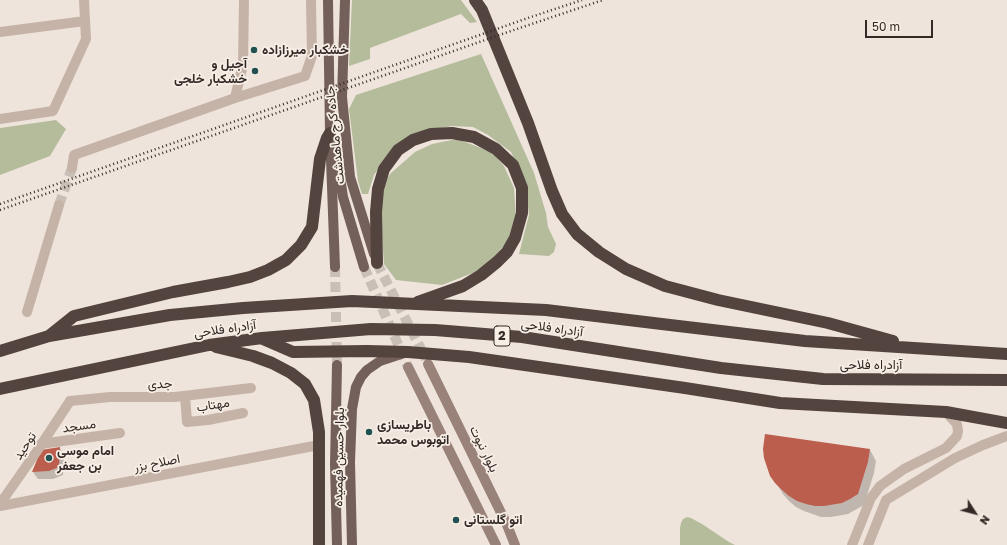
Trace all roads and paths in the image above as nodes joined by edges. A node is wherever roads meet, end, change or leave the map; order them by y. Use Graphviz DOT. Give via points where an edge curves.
graph roads {
  1 [pos="84,0"];
  2 [pos="244,0"];
  3 [pos="311,0"];
  4 [pos="328,0"];
  5 [pos="345,0"];
  6 [pos="475,0"];
  7 [pos="85,21"];
  8 [pos="0,32"];
  9 [pos="235,98"];
  10 [pos="0,119"];
  11 [pos="330,133"];
  12 [pos="72,168"];
  13 [pos="59,205"];
  14 [pos="377,264"];
  15 [pos="335,267"];
  16 [pos="364,267"];
  17 [pos="412,304"];
  18 [pos="27,312"];
  19 [pos="49,336"];
  20 [pos="262,338"];
  21 [pos="209,345"];
  22 [pos="916,347"];
  23 [pos="0,351"];
  24 [pos="408,352"];
  25 [pos="1006,353"];
  26 [pos="428,364"];
  27 [pos="337,365"];
  28 [pos="408,367"];
  29 [pos="1007,380"];
  30 [pos="251,388"];
  31 [pos="0,389"];
  32 [pos="185,396"];
  33 [pos="70,401"];
  34 [pos="946,412"];
  35 [pos="243,413"];
  36 [pos="1007,423"];
  37 [pos="120,433"];
  38 [pos="1007,436"];
  39 [pos="41,444"];
  40 [pos="319,445"];
  41 [pos="946,448"];
  42 [pos="955,458"];
  43 [pos="0,505"];
  44 [pos="319,545"];
  45 [pos="337,545"];
  46 [pos="352,545"];
  47 [pos="496,545"];
  48 [pos="515,545"];
  49 [pos="852,545"];
  50 [pos="868,545"];
  1 -- 7 [label="street"];
  2 -- 9 [label="street" via="243,64"];
  3 -- 9 [label="street" via="312,56 305,76"];
  4 -- 11 [label="main road, جاده کرج ماهدشت"];
  5 -- 14 [label="main road, جاده کرج ماهدشت" via="342,97 350,177"];
  6 -- 22 [label="highway" via="482,10 528,123 562,214 577,234 626,269 665,286 828,323"];
  7 -- 8 [label="street"];
  7 -- 10 [label="street" via="86,39 53,111"];
  9 -- 12 [label="street" via="74,155"];
  11 -- 15 [label="main road, جاده کرج ماهدشت"];
  11 -- 16 [label="main road" via="334,138 343,197"];
  11 -- 19 [label="highway" via="320,159 312,227 301,245 286,260 250,277 173,292 74,316"];
  13 -- 18 [label="street"];
  14 -- 17 [label="highway" via="378,188 384,169 398,150 413,140 431,134 452,133 474,137 496,149 513,165 522,188 522,213 508,252 481,275 463,286"];
  17 -- 19 [label="highway, آزادراه فلاحی / 2" via="352,301 236,309 170,315"];
  17 -- 22 [label="highway, آزادراه فلاحی / 2" via="546,310 805,341"];
  19 -- 23 [label="highway, آزادراه فلاحی / 2"];
  20 -- 21 [label="highway, آزادراه فلاحی / 2"];
  20 -- 24 [label="highway" via="293,352"];
  20 -- 29 [label="highway, آزادراه فلاحی / 2" via="371,329 435,330 522,337 721,368 823,379"];
  21 -- 31 [label="highway, آزادراه فلاحی / 2"];
  21 -- 40 [label="highway" via="272,363 291,373 304,384 314,400"];
  22 -- 25 [label="highway, آزادراه فلاحی / 2"];
  24 -- 34 [label="highway" via="469,357 780,403"];
  24 -- 46 [label="main road, بلوار حسین فهمیده" via="380,361 367,370 356,387 352,409 350,462"];
  26 -- 48 [label="main road, بلوار نبوت"];
  27 -- 45 [label="main road, بلوار حسین فهمیده"];
  28 -- 47 [label="main road"];
  30 -- 32 [label="street, جدی"];
  32 -- 33 [label="street, جدی" via="110,397"];
  32 -- 35 [label="street, مهتاب" via="182,423"];
  33 -- 39 [label="street, توحید"];
  34 -- 36 [label="highway"];
  34 -- 41 [label="street" via="957,424 958,431 954,441"];
  37 -- 39 [label="street, مسجد"];
  38 -- 42 [label="street"];
  39 -- 43 [label="street, توحید"];
  40 -- 43 [label="street, اصلاح بزر"];
  40 -- 44 [label="highway"];
  41 -- 42 [label="street" via="952,446 956,449"];
  41 -- 49 [label="street" via="904,469 880,486 871,498"];
  42 -- 50 [label="street" via="886,500"];
}
